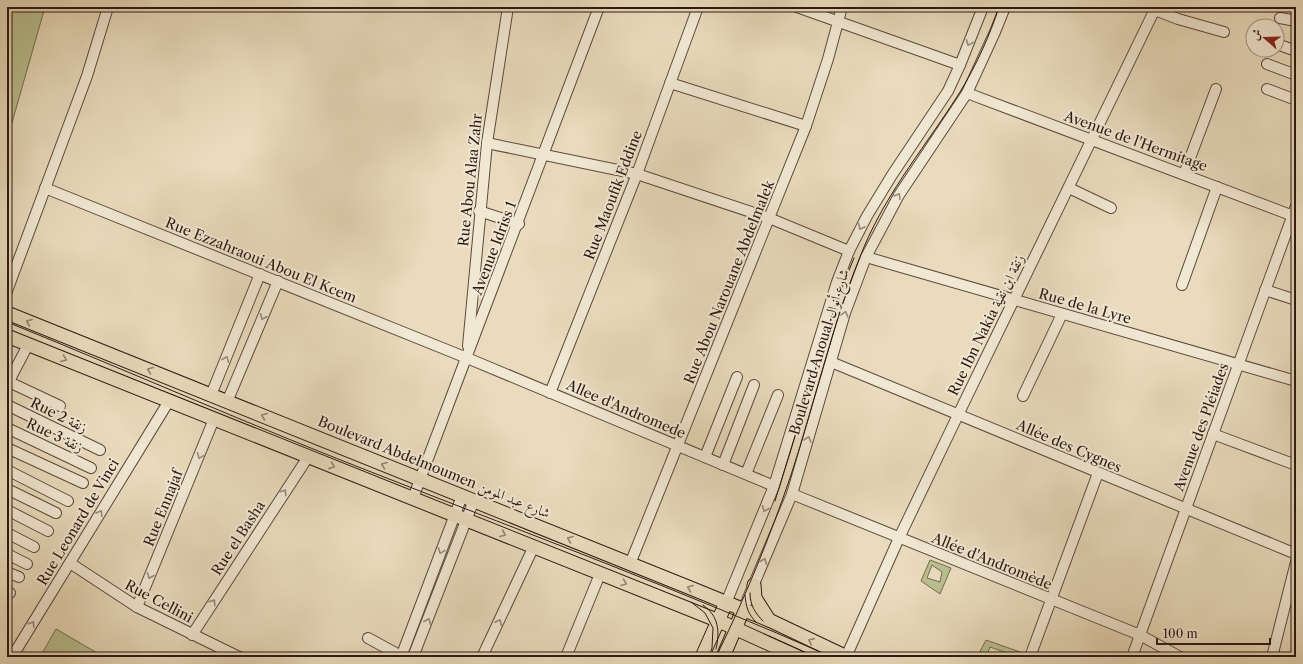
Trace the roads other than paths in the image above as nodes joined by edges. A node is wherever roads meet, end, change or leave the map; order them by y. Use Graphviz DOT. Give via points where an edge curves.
graph roads {
  1 [pos="108,7"];
  2 [pos="508,7"];
  3 [pos="599,7"];
  4 [pos="698,7"];
  5 [pos="797,7"];
  6 [pos="842,7"];
  7 [pos="984,7"];
  8 [pos="1005,7"];
  9 [pos="1155,8"];
  10 [pos="1285,19"];
  11 [pos="1296,21"];
  12 [pos="839,22"];
  13 [pos="1224,32"];
  14 [pos="1285,47"];
  15 [pos="1296,51"];
  16 [pos="1267,64"];
  17 [pos="960,65"];
  18 [pos="1296,74"];
  19 [pos="670,83"];
  20 [pos="1216,89"];
  21 [pos="1267,89"];
  22 [pos="967,93"];
  23 [pos="1296,100"];
  24 [pos="806,126"];
  25 [pos="1092,140"];
  26 [pos="487,143"];
  27 [pos="544,154"];
  28 [pos="637,174"];
  29 [pos="1184,174"];
  30 [pos="1217,187"];
  31 [pos="46,188"];
  32 [pos="1069,188"];
  33 [pos="1111,208"];
  34 [pos="479,211"];
  35 [pos="1295,213"];
  36 [pos="769,218"];
  37 [pos="518,224"];
  38 [pos="849,251"];
  39 [pos="866,257"];
  40 [pos="260,274"];
  41 [pos="278,281"];
  42 [pos="1182,285"];
  43 [pos="1265,290"];
  44 [pos="7,292"];
  45 [pos="1014,300"];
  46 [pos="1296,300"];
  47 [pos="7,313"];
  48 [pos="1062,314"];
  49 [pos="7,336"];
  50 [pos="28,345"];
  51 [pos="467,358"];
  52 [pos="831,362"];
  53 [pos="1238,365"];
  54 [pos="737,377"];
  55 [pos="1296,381"];
  56 [pos="8,384"];
  57 [pos="754,385"];
  58 [pos="550,393"];
  59 [pos="211,395"];
  60 [pos="778,395"];
  61 [pos="1023,396"];
  62 [pos="169,401"];
  63 [pos="227,402"];
  64 [pos="7,405"];
  65 [pos="60,406"];
  66 [pos="958,414"];
  67 [pos="214,419"];
  68 [pos="7,428"];
  69 [pos="1213,434"];
  70 [pos="679,446"];
  71 [pos="7,448"];
  72 [pos="100,450"];
  73 [pos="308,457"];
  74 [pos="705,457"];
  75 [pos="724,465"];
  76 [pos="1296,465"];
  77 [pos="91,468"];
  78 [pos="7,470"];
  79 [pos="1098,473"];
  80 [pos="746,474"];
  81 [pos="420,479"];
  82 [pos="83,484"];
  83 [pos="774,486"];
  84 [pos="7,489"];
  85 [pos="792,494"];
  86 [pos="413,498"];
  87 [pos="468,498"];
  88 [pos="68,501"];
  89 [pos="1186,509"];
  90 [pos="7,510"];
  91 [pos="56,513"];
  92 [pos="461,517"];
  93 [pos="48,531"];
  94 [pos="7,533"];
  95 [pos="899,538"];
  96 [pos="534,546"];
  97 [pos="34,547"];
  98 [pos="7,554"];
  99 [pos="1296,554"];
  100 [pos="1296,562"];
  101 [pos="70,563"];
  102 [pos="27,564"];
  103 [pos="630,564"];
  104 [pos="7,572"];
  105 [pos="600,574"];
  106 [pos="19,577"];
  107 [pos="754,585"];
  108 [pos="1051,600"];
  109 [pos="726,603"];
  110 [pos="137,607"];
  111 [pos="743,610"];
  112 [pos="699,613"];
  113 [pos="769,620"];
  114 [pos="719,621"];
  115 [pos="736,628"];
  116 [pos="192,635"];
  117 [pos="1140,635"];
  118 [pos="368,638"];
  119 [pos="12,657"];
  120 [pos="237,657"];
  121 [pos="401,657"];
  122 [pos="413,657"];
  123 [pos="482,657"];
  124 [pos="566,657"];
  125 [pos="702,657"];
  126 [pos="723,657"];
  127 [pos="798,657"];
  128 [pos="847,657"];
  129 [pos="1030,657"];
  130 [pos="1132,657"];
  131 [pos="1180,657"];
  132 [pos="1272,657"];
  1 -- 31 [label="street" via="87,76"];
  2 -- 26 [label="street, Rue Abou Alaa Zahr"];
  3 -- 27 [label="street, Avenue Idriss 1"];
  4 -- 19 [label="street, Rue Maoufik Eddine"];
  5 -- 12 [label="street"];
  6 -- 12 [label="street, Rue Abou Narouane Abdelmalek"];
  7 -- 17 [label="street, Boulevard Anoual شارع أنوال, one-way"];
  8 -- 22 [label="street, Boulevard Anoual شارع أنوال"];
  9 -- 13 [label="street" via="1178,19"];
  9 -- 25 [label="street, Rue Ibn Nakia زنقة ابن نقية"];
  10 -- 11 [label="street"];
  12 -- 17 [label="street"];
  12 -- 24 [label="street, Rue Abou Narouane Abdelmalek"];
  14 -- 15 [label="street"];
  16 -- 18 [label="street"];
  17 -- 38 [label="street, Boulevard Anoual شارع أنوال, one-way" via="948,91 888,180"];
  19 -- 24 [label="street"];
  19 -- 28 [label="street, Rue Maoufik Eddine"];
  20 -- 29 [label="street"];
  21 -- 23 [label="street"];
  22 -- 25 [label="street, Avenue de l'Hermitage"];
  39 -- 22 [label="street, Boulevard Anoual شارع أنوال, one-way" via="899,195"];
  24 -- 36 [label="street, Rue Abou Narouane Abdelmalek"];
  25 -- 29 [label="street, Avenue de l'Hermitage"];
  25 -- 32 [label="street, Rue Ibn Nakia زنقة ابن نقية"];
  26 -- 27 [label="street"];
  26 -- 34 [label="street, Rue Abou Alaa Zahr"];
  27 -- 28 [label="street"];
  27 -- 37 [label="street, Avenue Idriss 1"];
  28 -- 36 [label="street"];
  28 -- 58 [label="street, Rue Maoufik Eddine"];
  29 -- 30 [label="street, Avenue de l'Hermitage"];
  30 -- 35 [label="street, Avenue de l'Hermitage"];
  30 -- 42 [label="street"];
  31 -- 40 [label="street, Rue Ezzahraoui Abou El Kcem"];
  31 -- 44 [label="street"];
  32 -- 33 [label="street"];
  32 -- 45 [label="street, Rue Ibn Nakia زنقة ابن نقية"];
  34 -- 37 [label="street"];
  34 -- 51 [label="street, Rue Abou Alaa Zahr"];
  35 -- 43 [label="street, Avenue des Pléiades"];
  36 -- 38 [label="street"];
  36 -- 70 [label="street, Rue Abou Narouane Abdelmalek"];
  37 -- 51 [label="street, Avenue Idriss 1"];
  38 -- 83 [label="street, Boulevard Anoual شارع أنوال" via="837,282"];
  39 -- 45 [label="street, Rue de la Lyre"];
  52 -- 39 [label="street, Boulevard Anoual شارع أنوال, one-way" via="850,296"];
  40 -- 41 [label="street, Rue Ezzahraoui Abou El Kcem"];
  59 -- 40 [label="street, one-way"];
  41 -- 51 [label="street, Rue Ezzahraoui Abou El Kcem"];
  41 -- 63 [label="street, one-way"];
  43 -- 46 [label="street"];
  43 -- 53 [label="street, Avenue des Pléiades"];
  45 -- 48 [label="street, Rue de la Lyre"];
  45 -- 66 [label="street, Rue Ibn Nakia زنقة ابن نقية"];
  59 -- 47 [label="main road, Boulevard Abdelmoumen شارع عبد المومن, one-way"];
  48 -- 53 [label="street, Rue de la Lyre"];
  48 -- 61 [label="street"];
  49 -- 50 [label="main road"];
  50 -- 56 [label="street"];
  50 -- 62 [label="main road, one-way"];
  51 -- 58 [label="street, Allee d'Andromede"];
  51 -- 81 [label="street, Avenue Idriss 1"];
  52 -- 66 [label="street, Allée des Cygnes"];
  85 -- 52 [label="street, Boulevard Anoual شارع أنوال, one-way"];
  53 -- 55 [label="street, Rue de la Lyre"];
  53 -- 69 [label="street, Avenue des Pléiades"];
  54 -- 74 [label="street"];
  56 -- 65 [label="street"];
  57 -- 75 [label="street"];
  58 -- 70 [label="street, Allee d'Andromede"];
  59 -- 63 [label="main road, Boulevard Abdelmoumen شارع عبد المومن"];
  60 -- 80 [label="street"];
  62 -- 67 [label="main road"];
  101 -- 62 [label="street, Rue Leonard de Vinci, one-way"];
  81 -- 63 [label="main road, Boulevard Abdelmoumen شارع عبد المومن, one-way"];
  64 -- 72 [label="street, Rue 2 زنقة"];
  66 -- 79 [label="street, Allée des Cygnes"];
  66 -- 95 [label="street, Rue Ibn Nakia زنقة ابن نقية"];
  67 -- 73 [label="main road"];
  67 -- 110 [label="street, Rue Ennajaf, one-way"];
  68 -- 77 [label="street, Rue 3 زنقة"];
  69 -- 76 [label="street"];
  69 -- 89 [label="street, Avenue des Pléiades"];
  70 -- 74 [label="street, Allee d'Andromede"];
  70 -- 103 [label="street, Rue Abou Narouane Abdelmalek"];
  71 -- 82 [label="street"];
  73 -- 86 [label="main road, one-way"];
  116 -- 73 [label="street, Rue el Basha, one-way"];
  74 -- 75 [label="street, Allee d'Andromede"];
  75 -- 80 [label="street, Allee d'Andromede"];
  78 -- 88 [label="street"];
  79 -- 89 [label="street, Allée des Cygnes"];
  79 -- 108 [label="street"];
  80 -- 83 [label="street, Allee d'Andromede"];
  81 -- 86 [label="street, Avenue Idriss 1"];
  81 -- 87 [label="main road, Boulevard Abdelmoumen شارع عبد المومن"];
  83 -- 109 [label="street, Boulevard Anoual شارع أنوال, one-way"];
  84 -- 91 [label="street"];
  85 -- 95 [label="street, Allée d'Andromède"];
  107 -- 85 [label="street, Boulevard Anoual شارع أنوال, one-way"];
  86 -- 92 [label="main road"];
  87 -- 92 [label="street"];
  103 -- 87 [label="main road, Boulevard Abdelmoumen شارع عبد المومن, one-way"];
  89 -- 99 [label="street, Allée des Cygnes"];
  89 -- 117 [label="street, Avenue des Pléiades"];
  90 -- 93 [label="street"];
  92 -- 96 [label="main road, one-way"];
  92 -- 121 [label="street, one-way"];
  122 -- 92 [label="street, one-way"];
  94 -- 97 [label="street"];
  95 -- 108 [label="street, Allée d'Andromède"];
  95 -- 128 [label="street, Rue Ibn Nakia زنقة ابن نقية"];
  96 -- 105 [label="main road"];
  123 -- 96 [label="street, one-way"];
  98 -- 102 [label="street"];
  100 -- 132 [label="street"];
  101 -- 110 [label="street, Rue Cellini"];
  119 -- 101 [label="street, Rue Leonard de Vinci, one-way"];
  109 -- 103 [label="main road, Boulevard Abdelmoumen شارع عبد المومن, one-way"];
  104 -- 106 [label="street"];
  105 -- 112 [label="main road, one-way"];
  105 -- 124 [label="street"];
  107 -- 111 [label="street, Boulevard Anoual شارع أنوال"];
  107 -- 113 [label="main road" via="755,598"];
  108 -- 117 [label="street, Allée d'Andromède"];
  108 -- 129 [label="street"];
  109 -- 111 [label="main road, Boulevard Abdelmoumen شارع عبد المومن"];
  109 -- 114 [label="main road, Boulevard Anoual شارع أنوال"];
  110 -- 116 [label="street, Rue Cellini"];
  111 -- 113 [label="main road, Boulevard Abdelmoumen شارع عبد المومن"];
  111 -- 115 [label="main road, Boulevard Anoual شارع أنوال"];
  112 -- 114 [label="main road"];
  112 -- 125 [label="main road" via="707,631"];
  128 -- 113 [label="main road, Boulevard Abdelmoumen شارع عبد المومن, one-way"];
  114 -- 115 [label="main road"];
  114 -- 125 [label="main road, Boulevard Anoual شارع أنوال"];
  115 -- 126 [label="main road, Boulevard Anoual شارع أنوال"];
  115 -- 127 [label="main road"];
  116 -- 120 [label="street, Rue Cellini"];
  117 -- 130 [label="street, Avenue des Pléiades"];
  117 -- 131 [label="street, Allée d'Andromède"];
  118 -- 121 [label="street"];
}
